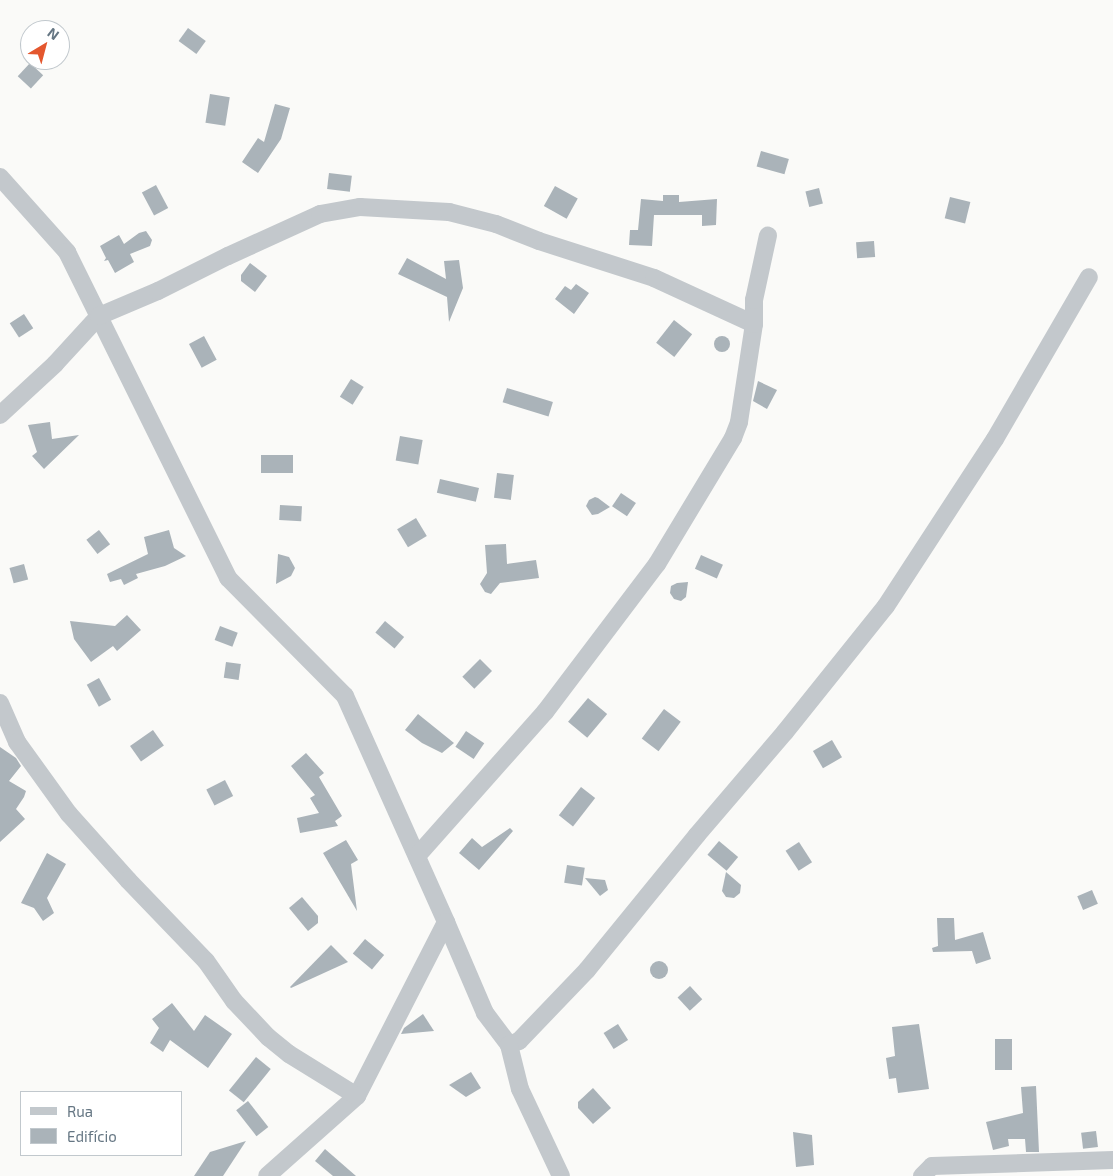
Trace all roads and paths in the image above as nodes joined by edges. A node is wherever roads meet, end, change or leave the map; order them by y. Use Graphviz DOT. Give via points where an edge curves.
graph roads {
  1 [pos="0,177"];
  2 [pos="768,235"];
  3 [pos="1089,277"];
  4 [pos="99,316"];
  5 [pos="754,324"];
  6 [pos="0,416"];
  7 [pos="0,703"];
  8 [pos="417,856"];
  9 [pos="446,922"];
  10 [pos="509,1044"];
  11 [pos="357,1096"];
  12 [pos="1113,1160"];
  13 [pos="267,1176"];
  14 [pos="561,1176"];
  15 [pos="922,1176"];
  1 -- 4 [label="street" via="67,252"];
  2 -- 5 [label="street" via="754,300"];
  3 -- 10 [label="street" via="995,439 886,606 587,970 519,1041"];
  4 -- 5 [label="street" via="320,214 360,207 449,212 496,224 654,278"];
  4 -- 6 [label="street" via="55,364"];
  4 -- 8 [label="street" via="228,578 345,696"];
  5 -- 8 [label="street" via="739,422 733,438 657,564 545,712"];
  7 -- 11 [label="street" via="17,742 69,814 206,961 234,1001 289,1054"];
  8 -- 9 [label="street"];
  9 -- 10 [label="street" via="485,1012"];
  9 -- 11 [label="street"];
  10 -- 14 [label="street" via="520,1090"];
  11 -- 13 [label="street"];
  12 -- 15 [label="street" via="932,1166"];
}
